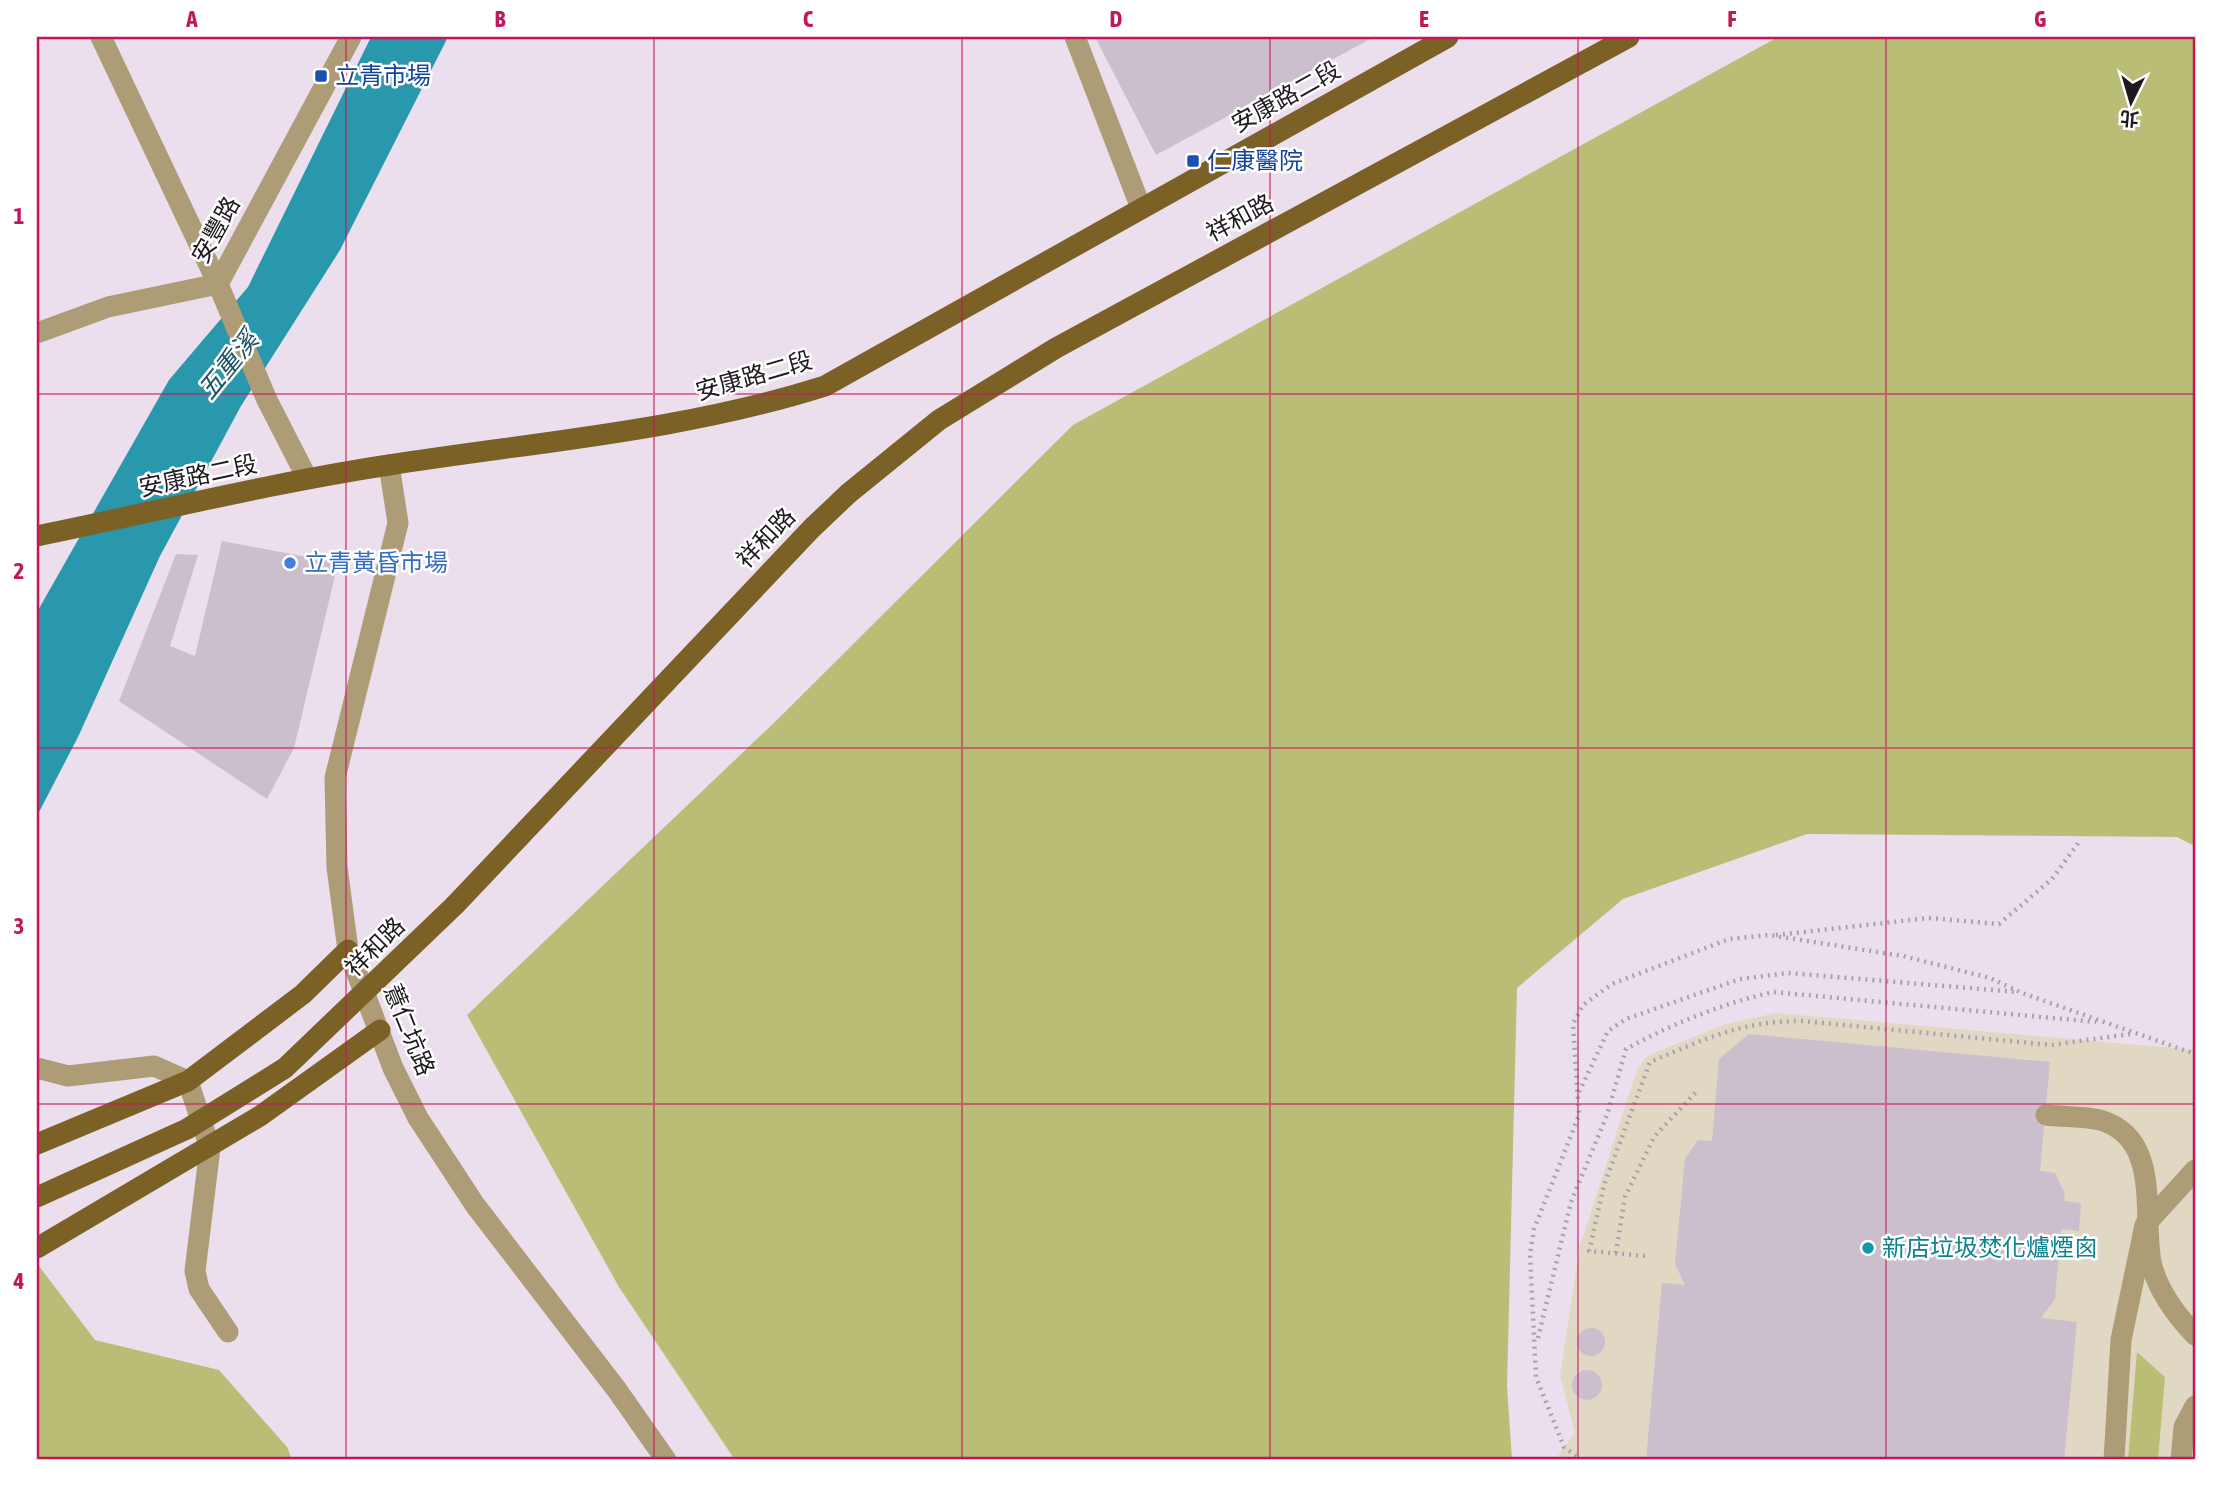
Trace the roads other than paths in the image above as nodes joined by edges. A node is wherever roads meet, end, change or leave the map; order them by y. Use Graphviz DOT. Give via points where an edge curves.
graph roads {
  1 [pos="101,37"];
  2 [pos="351,37"];
  3 [pos="1075,37"];
  4 [pos="1448,37"];
  5 [pos="1629,37"];
  6 [pos="1140,208"];
  7 [pos="218,284"];
  8 [pos="40,325"];
  9 [pos="389,465"];
  10 [pos="307,478"];
  11 [pos="37,536"];
  12 [pos="348,950"];
  13 [pos="380,1030"];
  14 [pos="37,1068"];
  15 [pos="188,1081"];
  16 [pos="2046,1115"];
  17 [pos="37,1144"];
  18 [pos="210,1148"];
  19 [pos="2195,1170"];
  20 [pos="37,1197"];
  21 [pos="37,1248"];
  22 [pos="228,1332"];
  23 [pos="2195,1335"];
  24 [pos="2195,1406"];
  25 [pos="666,1460"];
  26 [pos="2114,1460"];
  27 [pos="2181,1460"];
  1 -- 7 [label="street"];
  2 -- 7 [label="street, 安豐路"];
  3 -- 6 [label="street"];
  4 -- 6 [label="main road, 安康路二段"];
  5 -- 20 [label="main road, 祥和路, bridge" via="1033,362 939,420 812,528 455,905 285,1068 187,1129"];
  6 -- 9 [label="main road, 安康路二段" via="825,386 690,421"];
  7 -- 8 [label="street, 安豐路"];
  7 -- 10 [label="street" via="267,400"];
  9 -- 10 [label="main road, 安康路二段"];
  9 -- 12 [label="street, 薏仁坑路" via="398,523 335,778 337,867"];
  10 -- 11 [label="main road, 安康路二段"];
  12 -- 13 [label="street, 薏仁坑路"];
  12 -- 15 [label="main road" via="303,994"];
  13 -- 18 [label="main road"];
  13 -- 25 [label="street, 薏仁坑路" via="418,1118 475,1205"];
  14 -- 15 [label="street" via="68,1076 154,1066"];
  15 -- 17 [label="main road"];
  15 -- 18 [label="street"];
  16 -- 23 [label="street, bridge" via="2100,1121 2130,1137 2147,1180 2151,1263 2167,1301"];
  18 -- 21 [label="main road"];
  18 -- 22 [label="street" via="195,1271 199,1289"];
  19 -- 26 [label="street" via="2145,1225 2121,1340"];
  24 -- 27 [label="street" via="2184,1427"];
}
